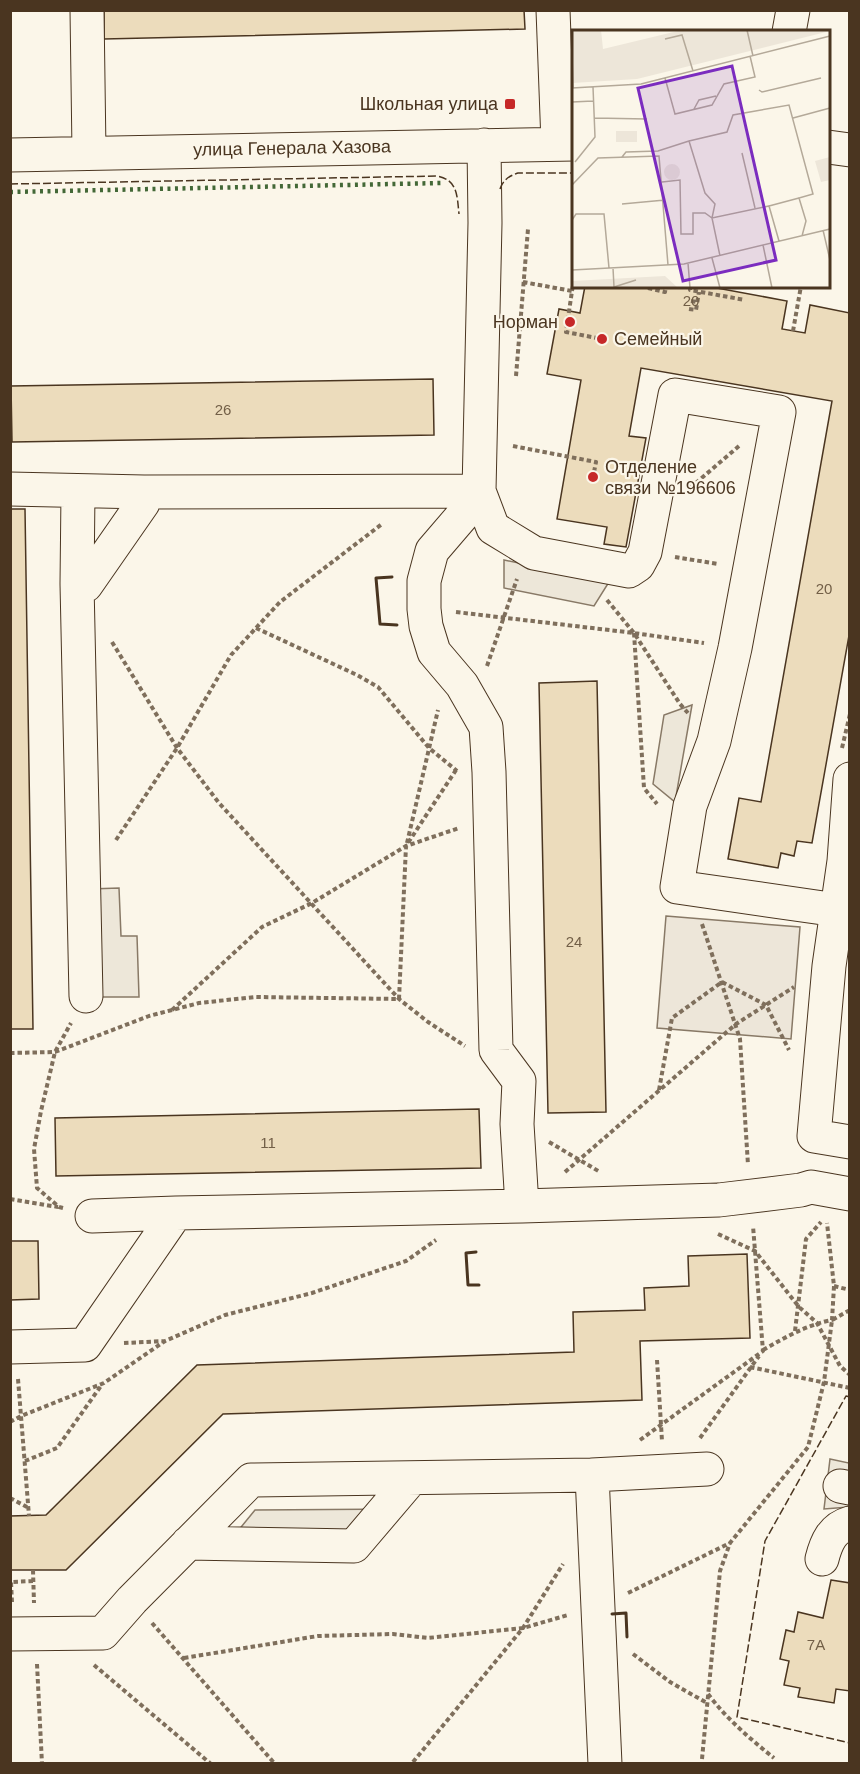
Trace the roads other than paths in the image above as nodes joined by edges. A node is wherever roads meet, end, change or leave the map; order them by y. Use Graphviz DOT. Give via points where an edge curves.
graph roads {
  1 [pos="87,10"];
  2 [pos="553,10"];
  3 [pos="793,10"];
  4 [pos="789,30"];
  5 [pos="566,143"];
  6 [pos="484,145"];
  7 [pos="830,147"];
  8 [pos="849,150"];
  9 [pos="89,152"];
  10 [pos="10,154"];
  11 [pos="10,489"];
  12 [pos="478,490"];
  13 [pos="78,492"];
  14 [pos="144,492"];
  15 [pos="424,492"];
  16 [pos="493,528"];
  17 [pos="450,530"];
  18 [pos="77,584"];
  19 [pos="849,779"];
  20 [pos="837,910"];
  21 [pos="86,996"];
  22 [pos="814,1136"];
  23 [pos="849,1142"];
  24 [pos="812,1187"];
  25 [pos="849,1194"];
  26 [pos="522,1206"];
  27 [pos="177,1213"];
  28 [pos="92,1216"];
  29 [pos="13,1347"];
  30 [pos="683,1470"];
  31 [pos="592,1475"];
  32 [pos="411,1479"];
  33 [pos="849,1523"];
  34 [pos="188,1543"];
  35 [pos="822,1559"];
  36 [pos="34,1633"];
  37 [pos="606,1764"];
  1 -- 9 [label="street"];
  2 -- 5 [label="street"];
  3 -- 4 [label="street"];
  5 -- 6 [label="street, улица Генерала Хазова"];
  6 -- 9 [label="street, улица Генерала Хазова"];
  6 -- 12 [label="street"];
  7 -- 8 [label="street"];
  9 -- 10 [label="street, улица Генерала Хазова"];
  11 -- 13 [label="street"];
  12 -- 15 [label="street"];
  12 -- 16 [label="street"];
  12 -- 17 [label="street"];
  13 -- 14 [label="street"];
  13 -- 18 [label="street"];
  14 -- 15 [label="street"];
  14 -- 18 [label="street" via="143,503 86,585"];
  15 -- 17 [label="street" via="441,504"];
  16 -- 17 [label="street" via="473,523"];
  16 -- 20 [label="street" via="534,553 629,571 638,565 645,552 675,394 779,412 714,741 690,806 678,886"];
  17 -- 26 [label="street" via="432,551 424,581 426,626 434,652 462,685 481,719 490,805 496,1050 519,1081 517,1124"];
  18 -- 21 [label="street"];
  19 -- 20 [label="street"];
  20 -- 22 [label="street"];
  22 -- 23 [label="street"];
  22 -- 24 [label="street"];
  24 -- 25 [label="street"];
  24 -- 26 [label="street" via="718,1200"];
  26 -- 27 [label="street"];
  27 -- 28 [label="street"];
  27 -- 29 [label="street" via="85,1345"];
  30 -- 31 [label="street"];
  31 -- 32 [label="street"];
  31 -- 37 [label="street"];
  32 -- 34 [label="street" via="251,1480"];
  32 -- 34 [label="street" via="354,1546"];
  33 -- 35 [label="street" via="834,1532"];
  34 -- 36 [label="street" via="103,1633"];
}
